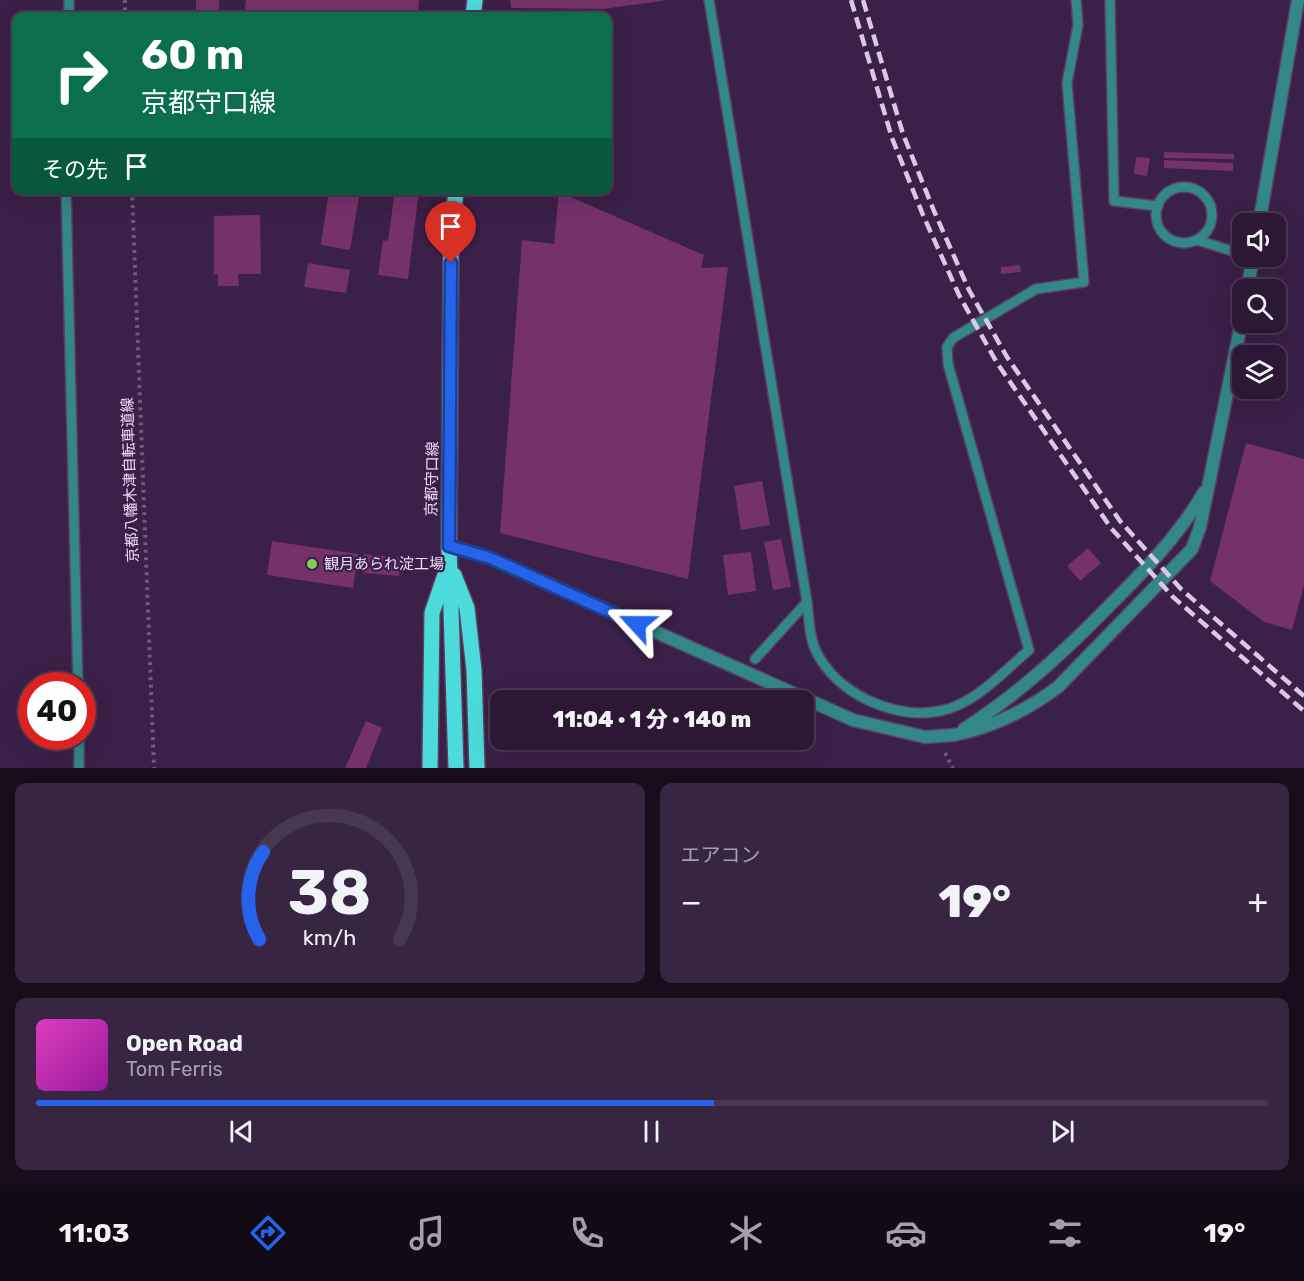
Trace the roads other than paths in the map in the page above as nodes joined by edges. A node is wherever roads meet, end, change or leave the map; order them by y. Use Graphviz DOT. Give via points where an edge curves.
graph roads {
  1 [pos="709,0"];
  2 [pos="1076,0"];
  3 [pos="1110,0"];
  4 [pos="1298,0"];
  5 [pos="66,195"];
  6 [pos="456,195"];
  7 [pos="1158,206"];
  8 [pos="1260,213"];
  9 [pos="1197,240"];
  10 [pos="1232,251"];
  11 [pos="1239,333"];
  12 [pos="1209,483"];
  13 [pos="449,546"];
  14 [pos="449,563"];
  15 [pos="807,602"];
  16 [pos="755,659"];
  17 [pos="78,672"];
  18 [pos="954,735"];
  19 [pos="79,750"];
  20 [pos="79,768"];
  21 [pos="430,768"];
  22 [pos="456,768"];
  23 [pos="477,768"];
  1 -- 15 [label="lane"];
  2 -- 15 [label="lane" via="1078,26 1067,83 1084,282 1036,289 953,338 947,348 948,364 1029,650 977,694 940,711 906,711 869,701 839,682 814,649"];
  3 -- 7 [label="lane" via="1114,201"];
  4 -- 8 [label="street"];
  5 -- 17 [label="lane"];
  6 -- 13 [label="main road, 京都守口線" via="451,241"];
  7 -- 9 [label="lane" via="1157,222 1166,236 1181,243"];
  7 -- 9 [label="lane" via="1162,198 1177,188 1203,194 1212,209 1212,218"];
  9 -- 10 [label="lane"];
  11 -- 12 [label="street"];
  12 -- 18 [label="street" via="1165,550 1083,633 1025,686"];
  12 -- 18 [label="street" via="1192,549 1058,687 1008,719"];
  13 -- 14 [label="main road, 京都守口線"];
  13 -- 18 [label="street" via="490,558 853,720 925,737"];
  14 -- 21 [label="main road" via="432,613"];
  14 -- 22 [label="main road, 京都守口線"];
  14 -- 23 [label="main road" via="467,608 474,670"];
  15 -- 16 [label="lane"];
  19 -- 20 [label="lane"];
}
